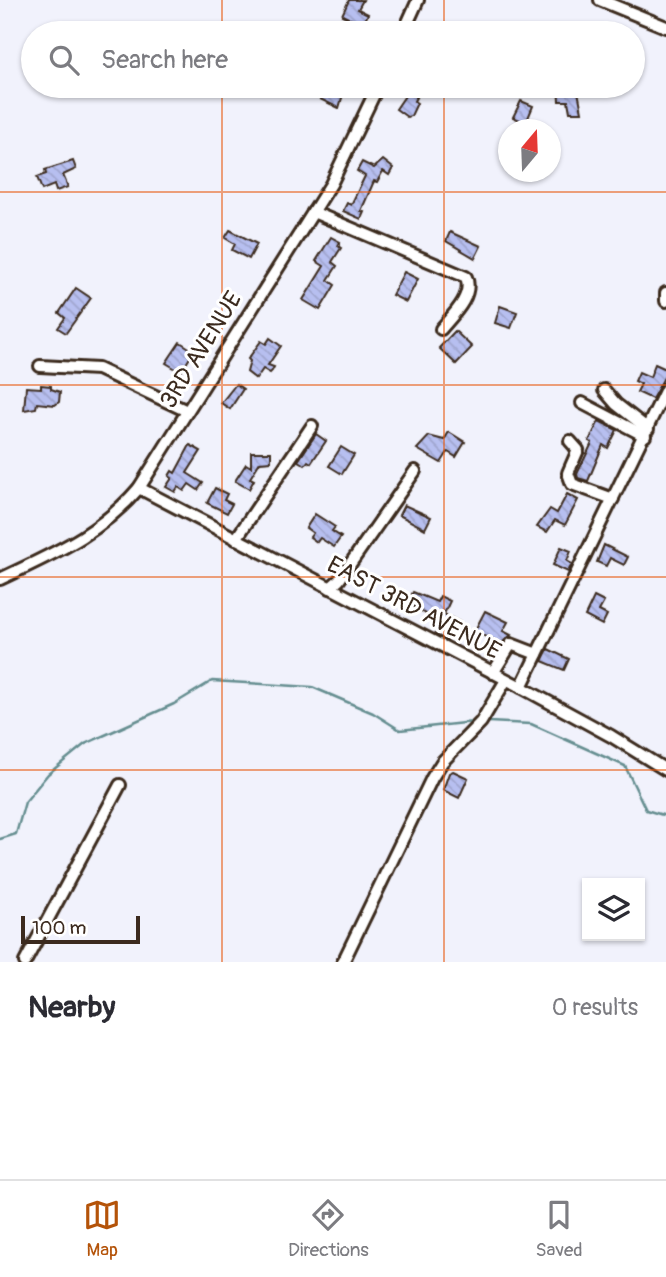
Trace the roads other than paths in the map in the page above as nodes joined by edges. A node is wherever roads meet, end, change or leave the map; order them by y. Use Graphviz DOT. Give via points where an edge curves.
graph roads {
  1 [pos="418,0"];
  2 [pos="600,0"];
  3 [pos="408,21"];
  4 [pos="666,27"];
  5 [pos="372,98"];
  6 [pos="313,212"];
  7 [pos="666,293"];
  8 [pos="666,301"];
  9 [pos="441,329"];
  10 [pos="40,366"];
  11 [pos="666,389"];
  12 [pos="604,390"];
  13 [pos="582,403"];
  14 [pos="187,411"];
  15 [pos="312,426"];
  16 [pos="647,433"];
  17 [pos="570,441"];
  18 [pos="415,471"];
  19 [pos="139,488"];
  20 [pos="613,499"];
  21 [pos="236,538"];
  22 [pos="0,579"];
  23 [pos="330,588"];
  24 [pos="537,654"];
  25 [pos="493,673"];
  26 [pos="506,680"];
  27 [pos="521,687"];
  28 [pos="666,770"];
  29 [pos="120,785"];
  30 [pos="25,962"];
  31 [pos="343,962"];
  1 -- 3 [label="street"];
  2 -- 4 [label="street"];
  5 -- 6 [label="street, 3RD AVENUE"];
  6 -- 9 [label="street" via="466,277 464,300"];
  6 -- 14 [label="street, 3RD AVENUE"];
  7 -- 8 [label="street"];
  10 -- 14 [label="street" via="97,369"];
  11 -- 16 [label="street"];
  12 -- 16 [label="street"];
  13 -- 16 [label="street"];
  14 -- 19 [label="street, 3RD AVENUE"];
  15 -- 21 [label="street"];
  16 -- 20 [label="street"];
  17 -- 20 [label="street" via="578,450 569,473 572,484"];
  18 -- 23 [label="street"];
  19 -- 21 [label="street, EAST 3RD AVENUE"];
  19 -- 22 [label="street, 3RD AVENUE" via="86,537"];
  20 -- 24 [label="street"];
  21 -- 23 [label="street, EAST 3RD AVENUE"];
  23 -- 25 [label="street, EAST 3RD AVENUE"];
  24 -- 25 [label="street" via="511,644"];
  24 -- 27 [label="street"];
  25 -- 26 [label="street, EAST 3RD AVENUE"];
  26 -- 27 [label="street, EAST 3RD AVENUE"];
  26 -- 31 [label="street" via="481,722 432,779"];
  27 -- 28 [label="street, EAST 3RD AVENUE"];
  29 -- 30 [label="street"];
}
